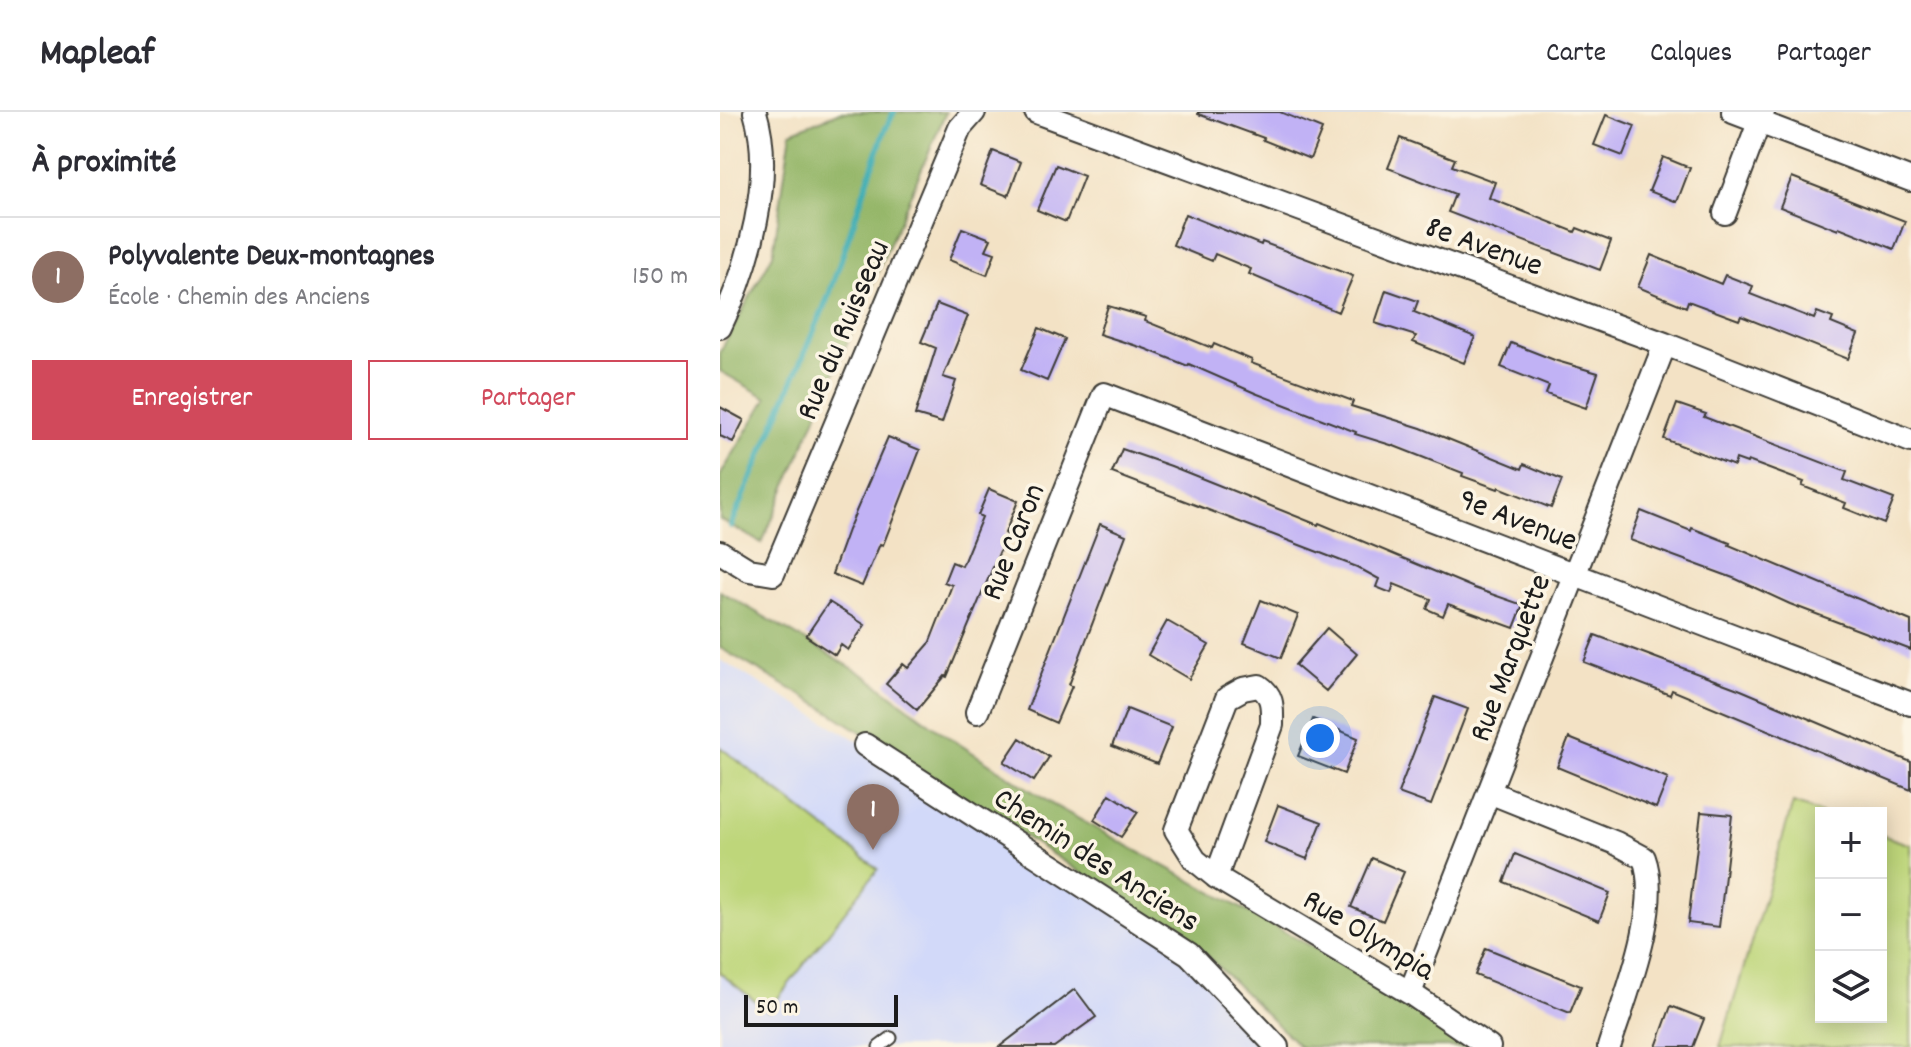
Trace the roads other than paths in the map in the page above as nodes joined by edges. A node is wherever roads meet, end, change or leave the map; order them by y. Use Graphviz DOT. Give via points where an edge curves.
graph roads {
  1 [pos="755,112"];
  2 [pos="974,112"];
  3 [pos="1036,112"];
  4 [pos="1733,112"];
  5 [pos="1761,117"];
  6 [pos="1911,180"];
  7 [pos="1725,213"];
  8 [pos="720,327"];
  9 [pos="1665,344"];
  10 [pos="1104,394"];
  11 [pos="1911,441"];
  12 [pos="720,552"];
  13 [pos="1575,573"];
  14 [pos="1911,704"];
  15 [pos="977,712"];
  16 [pos="865,745"];
  17 [pos="1489,792"];
  18 [pos="1216,877"];
  19 [pos="1410,993"];
  20 [pos="891,1038"];
  21 [pos="879,1047"];
  22 [pos="1277,1047"];
  23 [pos="1489,1047"];
  24 [pos="1609,1047"];
  1 -- 8 [label="street" via="762,175 751,247"];
  2 -- 12 [label="street, Rue du Ruisseau" via="960,128 773,574 749,570"];
  3 -- 9 [label="street, 8e Avenue"];
  4 -- 5 [label="street"];
  5 -- 6 [label="street"];
  5 -- 7 [label="street"];
  9 -- 11 [label="street, 8e Avenue"];
  9 -- 13 [label="street, Rue Marquette"];
  10 -- 13 [label="street, 9e Avenue"];
  10 -- 15 [label="street, Rue Caron"];
  13 -- 14 [label="street, 9e Avenue"];
  13 -- 17 [label="street, Rue Marquette"];
  16 -- 22 [label="street, Chemin des Anciens" via="1189,954"];
  17 -- 19 [label="street, Rue Marquette"];
  17 -- 24 [label="street" via="1644,858 1649,906"];
  18 -- 18 [label="street, Rue Olympia" via="1272,725 1272,704 1259,686 1227,698 1176,830 1195,860"];
  18 -- 19 [label="street, Rue Olympia"];
  19 -- 23 [label="street, Rue Olympia"];
  20 -- 21 [label="lane"];
}
